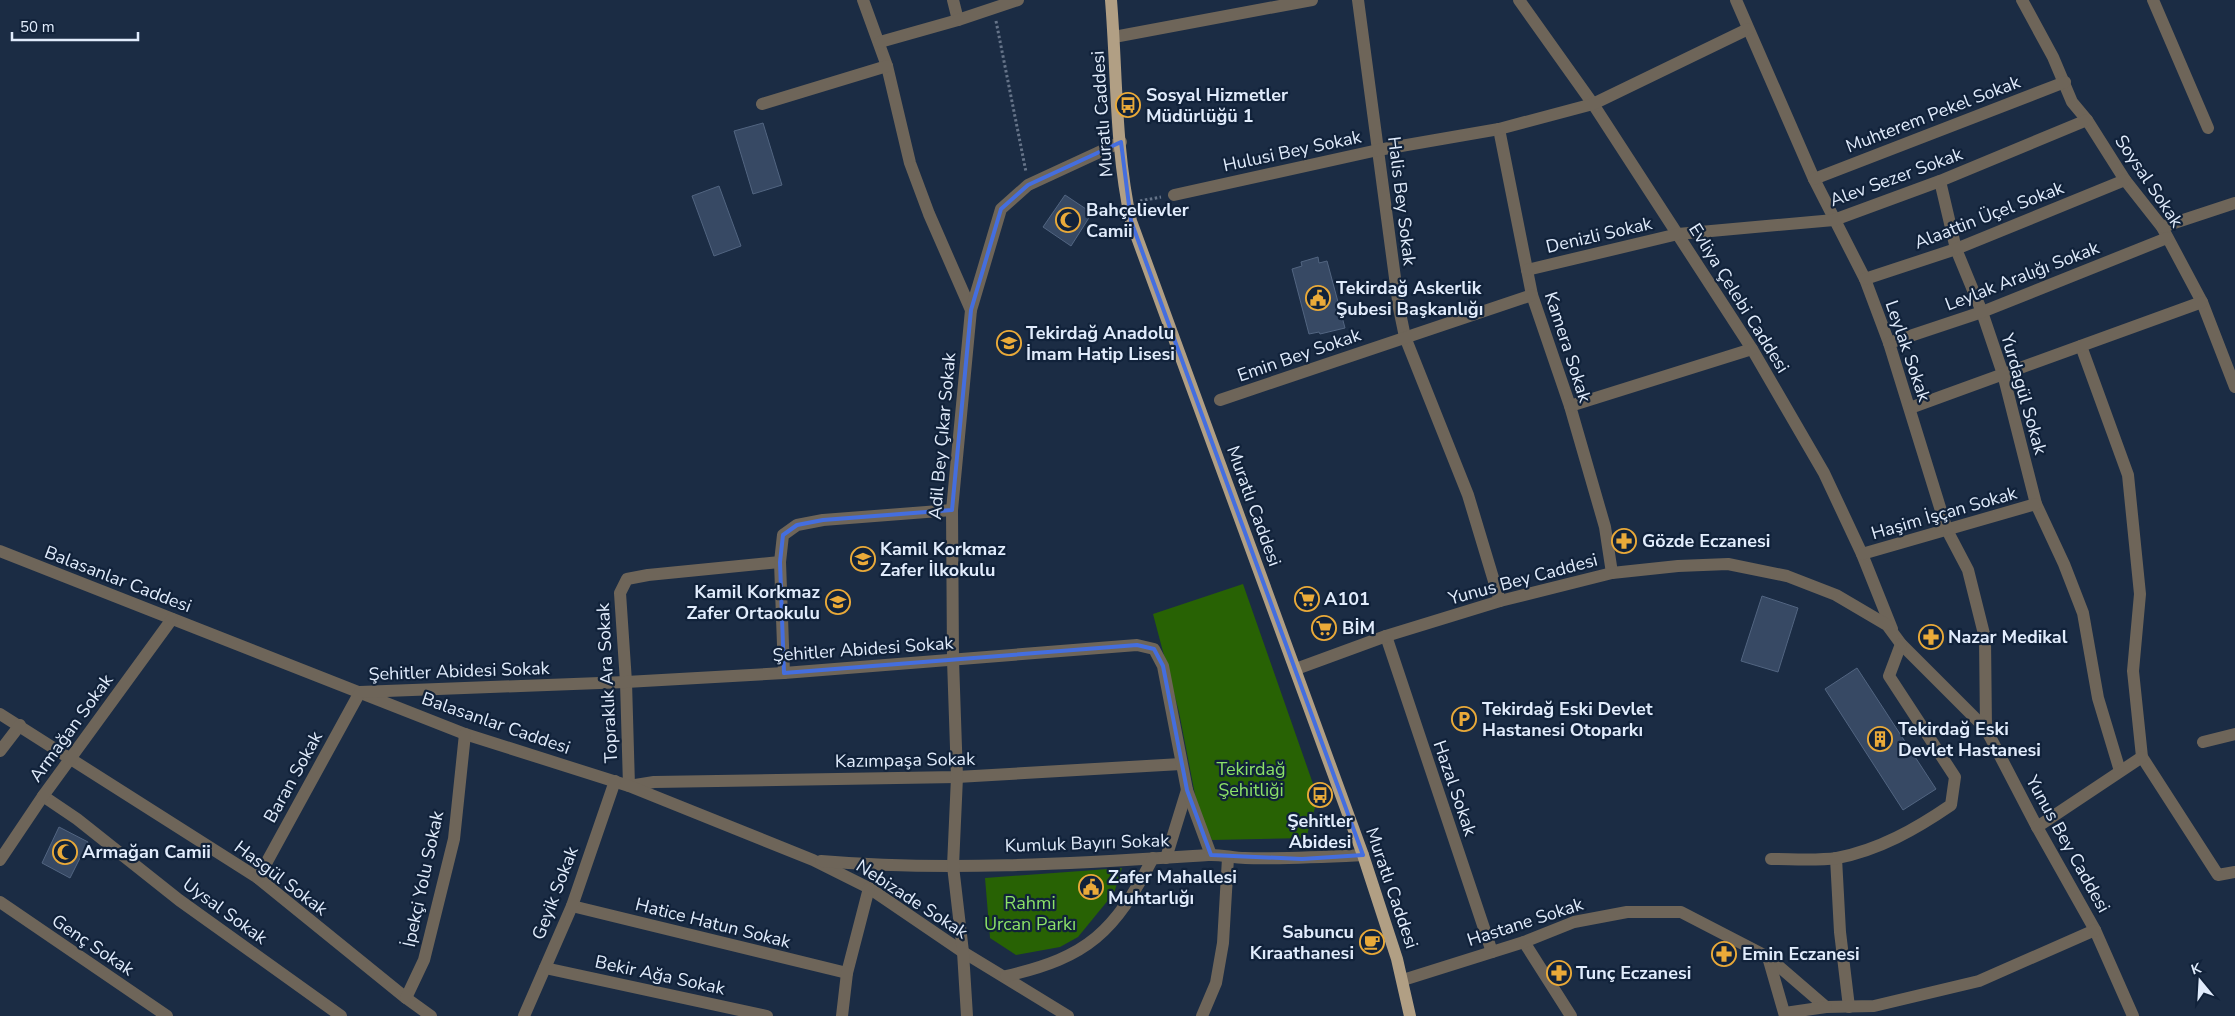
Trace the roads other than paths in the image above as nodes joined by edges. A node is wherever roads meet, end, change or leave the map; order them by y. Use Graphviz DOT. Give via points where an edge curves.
graph roads {
  1 [pos="863,0"];
  2 [pos="953,0"];
  3 [pos="1018,0"];
  4 [pos="1111,0"];
  5 [pos="1312,0"];
  6 [pos="1358,0"];
  7 [pos="1521,0"];
  8 [pos="1736,0"];
  9 [pos="2022,0"];
  10 [pos="2153,0"];
  11 [pos="958,20"];
  12 [pos="1748,29"];
  13 [pos="1114,38"];
  14 [pos="880,42"];
  15 [pos="887,66"];
  16 [pos="2065,82"];
  17 [pos="762,104"];
  18 [pos="1593,104"];
  19 [pos="2087,120"];
  20 [pos="2208,128"];
  21 [pos="1499,130"];
  22 [pos="1121,142"];
  23 [pos="1378,150"];
  24 [pos="1814,179"];
  25 [pos="2125,180"];
  26 [pos="1940,181"];
  27 [pos="1174,195"];
  28 [pos="2235,203"];
  29 [pos="1834,220"];
  30 [pos="2165,232"];
  31 [pos="1678,234"];
  32 [pos="1956,249"];
  33 [pos="1528,270"];
  34 [pos="1865,279"];
  35 [pos="1532,295"];
  36 [pos="2202,302"];
  37 [pos="971,310"];
  38 [pos="1982,312"];
  39 [pos="1405,337"];
  40 [pos="1889,343"];
  41 [pos="2080,346"];
  42 [pos="1752,348"];
  43 [pos="2003,374"];
  44 [pos="2235,388"];
  45 [pos="1220,400"];
  46 [pos="1570,406"];
  47 [pos="1910,408"];
  48 [pos="2036,504"];
  49 [pos="952,510"];
  50 [pos="1947,530"];
  51 [pos="0,551"];
  52 [pos="1862,554"];
  53 [pos="780,562"];
  54 [pos="1612,573"];
  55 [pos="1500,601"];
  56 [pos="172,619"];
  57 [pos="1386,636"];
  58 [pos="1897,639"];
  59 [pos="953,660"];
  60 [pos="1296,669"];
  61 [pos="784,673"];
  62 [pos="626,682"];
  63 [pos="360,692"];
  64 [pos="0,714"];
  65 [pos="20,725"];
  66 [pos="1986,730"];
  67 [pos="465,734"];
  68 [pos="2235,734"];
  69 [pos="2203,742"];
  70 [pos="0,750"];
  71 [pos="2142,757"];
  72 [pos="70,758"];
  73 [pos="1181,764"];
  74 [pos="2120,771"];
  75 [pos="957,777"];
  76 [pos="615,781"];
  77 [pos="629,786"];
  78 [pos="1187,790"];
  79 [pos="43,796"];
  80 [pos="2037,827"];
  81 [pos="1211,854"];
  82 [pos="1363,855"];
  83 [pos="1153,858"];
  84 [pos="1166,858"];
  85 [pos="1228,858"];
  86 [pos="1836,858"];
  87 [pos="1771,859"];
  88 [pos="0,860"];
  89 [pos="813,860"];
  90 [pos="954,866"];
  91 [pos="2235,872"];
  92 [pos="258,878"];
  93 [pos="869,888"];
  94 [pos="0,902"];
  95 [pos="572,906"];
  96 [pos="2095,930"];
  97 [pos="1524,942"];
  98 [pos="963,952"];
  99 [pos="1492,952"];
  100 [pos="1768,957"];
  101 [pos="545,968"];
  102 [pos="847,973"];
  103 [pos="1006,976"];
  104 [pos="1403,980"];
  105 [pos="406,998"];
  106 [pos="1826,1007"];
  107 [pos="1849,1007"];
  108 [pos="147,1011"];
  109 [pos="1785,1014"];
  110 [pos="167,1016"];
  111 [pos="341,1016"];
  112 [pos="431,1016"];
  113 [pos="524,1016"];
  114 [pos="767,1016"];
  115 [pos="842,1016"];
  116 [pos="967,1016"];
  117 [pos="1068,1016"];
  118 [pos="1202,1016"];
  119 [pos="1410,1016"];
  120 [pos="1571,1016"];
  121 [pos="2133,1016"];
  1 -- 14 [label="street, Adil Bey Çıkar Sokak"];
  2 -- 11 [label="street"];
  3 -- 11 [label="street"];
  4 -- 13 [label="main road, Muratlı Caddesi"];
  5 -- 13 [label="street"];
  6 -- 23 [label="street, Halis Bey Sokak"];
  7 -- 18 [label="street, Evliya Çelebi Caddesi"];
  8 -- 12 [label="street, Leylak Sokak"];
  9 -- 16 [label="street, Soysal Sokak"];
  10 -- 20 [label="street"];
  11 -- 14 [label="street"];
  12 -- 18 [label="street, Hulusi Bey Sokak"];
  12 -- 24 [label="street, Leylak Sokak"];
  13 -- 22 [label="main road, Muratlı Caddesi"];
  14 -- 15 [label="street, Adil Bey Çıkar Sokak"];
  15 -- 17 [label="street"];
  15 -- 37 [label="street, Adil Bey Çıkar Sokak" via="910,163"];
  16 -- 19 [label="street, Soysal Sokak" via="2072,102"];
  16 -- 24 [label="street, Muhterem Pekel Sokak"];
  18 -- 21 [label="street, Hulusi Bey Sokak"];
  18 -- 31 [label="street, Evliya Çelebi Caddesi"];
  19 -- 25 [label="street, Soysal Sokak"];
  19 -- 26 [label="street, Alev Sezer Sokak"];
  21 -- 23 [label="street, Hulusi Bey Sokak"];
  21 -- 33 [label="street, Kamera Sokak"];
  22 -- 37 [label="street, Adil Bey Çıkar Sokak" via="1028,185 1001,209"];
  22 -- 60 [label="main road, Muratlı Caddesi" via="1131,221"];
  23 -- 27 [label="street, Hulusi Bey Sokak"];
  23 -- 39 [label="street, Halis Bey Sokak" via="1398,308"];
  24 -- 29 [label="street, Leylak Sokak"];
  25 -- 30 [label="street, Soysal Sokak"];
  25 -- 32 [label="street, Alaattin Üçel Sokak"];
  26 -- 29 [label="street, Alev Sezer Sokak"];
  26 -- 32 [label="street, Yurdagül Sokak"];
  28 -- 30 [label="street, Leylak Aralığı Sokak"];
  29 -- 31 [label="street, Alev Sezer Sokak"];
  29 -- 34 [label="street, Leylak Sokak"];
  30 -- 36 [label="street, Soysal Sokak"];
  30 -- 38 [label="street, Leylak Aralığı Sokak"];
  31 -- 33 [label="street, Denizli Sokak"];
  31 -- 42 [label="street, Evliya Çelebi Caddesi"];
  32 -- 34 [label="street, Alaattin Üçel Sokak"];
  32 -- 38 [label="street, Yurdagül Sokak"];
  33 -- 35 [label="street, Kamera Sokak"];
  34 -- 40 [label="street, Leylak Sokak"];
  35 -- 39 [label="street, Emin Bey Sokak"];
  35 -- 46 [label="street, Kamera Sokak"];
  36 -- 41 [label="street"];
  36 -- 44 [label="street, Soysal Sokak"];
  37 -- 49 [label="street, Adil Bey Çıkar Sokak"];
  38 -- 40 [label="street, Leylak Aralığı Sokak"];
  38 -- 43 [label="street, Yurdagül Sokak"];
  39 -- 45 [label="street, Emin Bey Sokak"];
  39 -- 55 [label="street, Halis Bey Sokak" via="1468,496"];
  40 -- 47 [label="street, Leylak Sokak"];
  41 -- 43 [label="street"];
  41 -- 71 [label="street" via="2128,475 2140,594 2133,670"];
  42 -- 46 [label="street"];
  42 -- 52 [label="street, Evliya Çelebi Caddesi" via="1824,474"];
  43 -- 47 [label="street"];
  43 -- 48 [label="street, Yurdagül Sokak"];
  46 -- 54 [label="street, Kamera Sokak" via="1605,527"];
  47 -- 50 [label="street, Leylak Sokak"];
  48 -- 50 [label="street, Haşim İşçan Sokak"];
  48 -- 74 [label="street, Yurdagül Sokak" via="2083,613 2098,698"];
  49 -- 53 [label="street" via="796,525 783,536"];
  49 -- 59 [label="street, Adil Bey Çıkar Sokak"];
  50 -- 52 [label="street, Haşim İşçan Sokak"];
  50 -- 66 [label="street, Leylak Sokak" via="1968,570 1985,638"];
  51 -- 56 [label="street, Balasanlar Caddesi"];
  52 -- 58 [label="street, Evliya Çelebi Caddesi"];
  53 -- 61 [label="street"];
  53 -- 62 [label="street, Topraklık Ara Sokak" via="627,579 620,593"];
  54 -- 55 [label="street, Yunus Bey Caddesi"];
  54 -- 58 [label="street, Yunus Bey Caddesi" via="1728,564 1787,576 1836,596 1888,625"];
  55 -- 57 [label="street, Yunus Bey Caddesi"];
  56 -- 63 [label="street, Balasanlar Caddesi"];
  56 -- 72 [label="street, Armağan Sokak"];
  57 -- 60 [label="street, Yunus Bey Caddesi"];
  57 -- 99 [label="street, Hazal Sokak"];
  58 -- 66 [label="street, Yunus Bey Caddesi"];
  58 -- 86 [label="street" via="1890,676 1955,777 1951,805 1876,848"];
  59 -- 61 [label="street, Şehitler Abidesi Sokak"];
  59 -- 73 [label="street, Şehitler Abidesi Sokak" via="1137,645 1154,649 1162,666"];
  59 -- 75 [label="street, Adil Bey Çıkar Sokak"];
  60 -- 82 [label="main road, Muratlı Caddesi"];
  61 -- 62 [label="street, Şehitler Abidesi Sokak"];
  62 -- 63 [label="street, Şehitler Abidesi Sokak"];
  62 -- 77 [label="street, Topraklık Ara Sokak"];
  63 -- 67 [label="street, Balasanlar Caddesi"];
  63 -- 92 [label="street, Baran Sokak"];
  64 -- 65 [label="street, Hasgül Sokak"];
  65 -- 70 [label="street"];
  65 -- 72 [label="street, Hasgül Sokak"];
  66 -- 80 [label="street, Yunus Bey Caddesi"];
  67 -- 76 [label="street, Balasanlar Caddesi"];
  67 -- 105 [label="street, İpekçi Yolu Sokak" via="454,839 424,960"];
  68 -- 69 [label="street"];
  71 -- 74 [label="street"];
  71 -- 91 [label="street" via="2218,874"];
  72 -- 79 [label="street, Armağan Sokak"];
  72 -- 92 [label="street, Hasgül Sokak"];
  73 -- 75 [label="street, Kazımpaşa Sokak"];
  73 -- 78 [label="street, Şehitler Abidesi Sokak"];
  74 -- 80 [label="street"];
  75 -- 77 [label="street, Kazımpaşa Sokak" via="654,782"];
  75 -- 90 [label="street, Adil Bey Çıkar Sokak"];
  76 -- 77 [label="street, Balasanlar Caddesi"];
  76 -- 95 [label="street, Geyik Sokak"];
  77 -- 89 [label="street, Balasanlar Caddesi"];
  78 -- 81 [label="street, Şehitler Abidesi Sokak"];
  78 -- 84 [label="street"];
  79 -- 88 [label="street, Armağan Sokak"];
  79 -- 111 [label="street, Uysal Sokak" via="179,900"];
  80 -- 96 [label="street, Yunus Bey Caddesi"];
  81 -- 84 [label="street, Kumluk Bayırı Sokak"];
  81 -- 85 [label="street, Kumluk Bayırı Sokak"];
  82 -- 85 [label="street, Kumluk Bayırı Sokak" via="1302,859"];
  82 -- 104 [label="main road, Muratlı Caddesi"];
  83 -- 84 [label="street, Kumluk Bayırı Sokak"];
  83 -- 90 [label="street, Kumluk Bayırı Sokak"];
  83 -- 103 [label="street" via="1135,892 1104,932 1078,952 1039,968"];
  85 -- 118 [label="street" via="1223,944 1216,983"];
  86 -- 87 [label="street"];
  86 -- 107 [label="street"];
  89 -- 90 [label="street, Kumluk Bayırı Sokak" via="885,866"];
  89 -- 93 [label="street, Nebizade Sokak"];
  90 -- 98 [label="street, Adil Bey Çıkar Sokak"];
  92 -- 105 [label="street, Hasgül Sokak"];
  93 -- 98 [label="street, Nebizade Sokak"];
  93 -- 102 [label="street"];
  94 -- 108 [label="street, Genç Sokak"];
  95 -- 101 [label="street, Geyik Sokak"];
  95 -- 102 [label="street, Hatice Hatun Sokak"];
  96 -- 107 [label="street" via="1979,981 1874,1006"];
  96 -- 121 [label="street, Yunus Bey Caddesi"];
  97 -- 99 [label="street, Hastane Sokak"];
  97 -- 100 [label="street, Hastane Sokak" via="1574,922 1627,912 1680,912"];
  97 -- 120 [label="street"];
  98 -- 103 [label="street, Nebizade Sokak"];
  98 -- 116 [label="street, Adil Bey Çıkar Sokak"];
  99 -- 104 [label="street, Hastane Sokak"];
  100 -- 106 [label="street, Hastane Sokak"];
  100 -- 109 [label="street"];
  101 -- 113 [label="street, Geyik Sokak"];
  101 -- 114 [label="street, Bekir Ağa Sokak"];
  102 -- 115 [label="street"];
  103 -- 117 [label="street, Nebizade Sokak"];
  104 -- 119 [label="main road, Muratlı Caddesi"];
  105 -- 112 [label="street, Hasgül Sokak"];
  106 -- 107 [label="street"];
  106 -- 109 [label="street"];
  108 -- 110 [label="street, Genç Sokak"];
}
